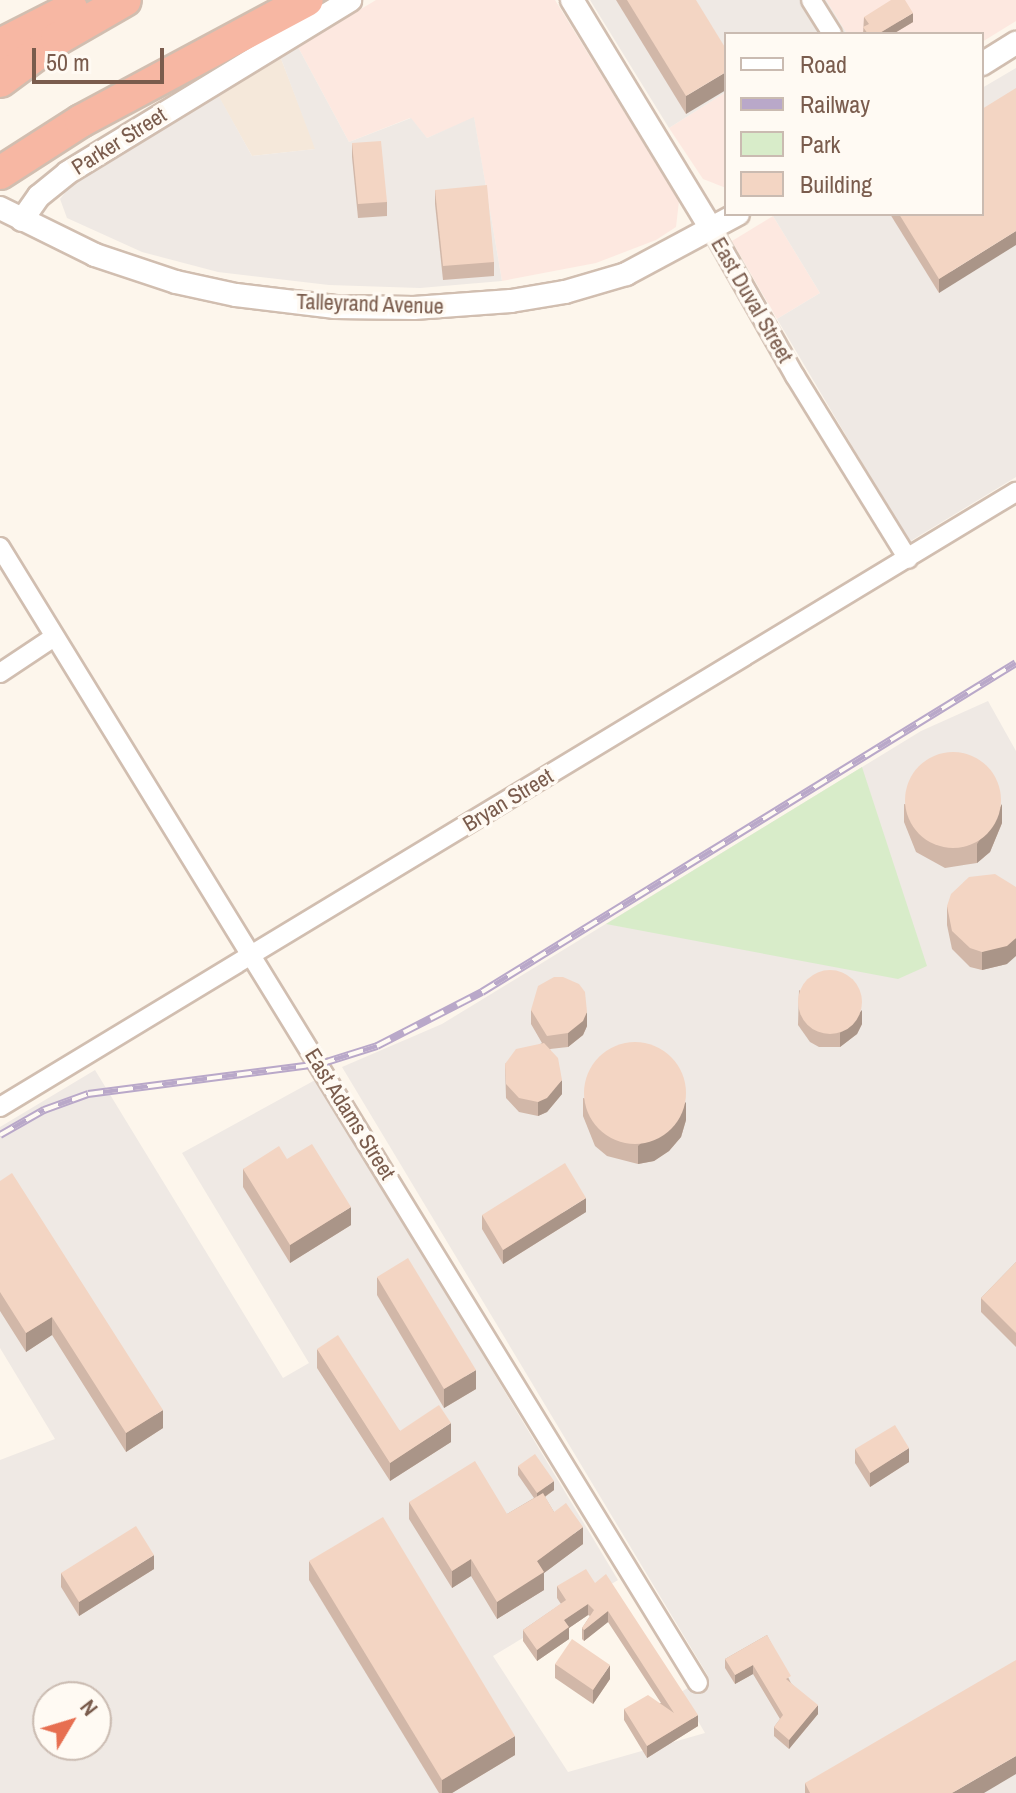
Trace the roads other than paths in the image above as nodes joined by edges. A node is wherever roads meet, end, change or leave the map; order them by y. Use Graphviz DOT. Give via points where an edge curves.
graph roads {
  1 [pos="88,0"];
  2 [pos="125,0"];
  3 [pos="307,0"];
  4 [pos="350,0"];
  5 [pos="572,0"];
  6 [pos="811,0"];
  7 [pos="831,32"];
  8 [pos="1016,43"];
  9 [pos="0,45"];
  10 [pos="984,63"];
  11 [pos="0,81"];
  12 [pos="0,173"];
  13 [pos="0,208"];
  14 [pos="735,216"];
  15 [pos="22,220"];
  16 [pos="712,230"];
  17 [pos="1016,492"];
  18 [pos="0,547"];
  19 [pos="908,559"];
  20 [pos="54,637"];
  21 [pos="0,673"];
  22 [pos="251,955"];
  23 [pos="0,1107"];
  24 [pos="698,1683"];
  1 -- 9 [label="highway"];
  2 -- 11 [label="highway" via="57,39"];
  3 -- 12 [label="highway" via="81,121"];
  4 -- 15 [label="street, Parker Street" via="67,173 39,196"];
  5 -- 16 [label="street, East Duval Street"];
  6 -- 7 [label="street"];
  8 -- 10 [label="street"];
  13 -- 15 [label="street, Talleyrand Avenue"];
  14 -- 16 [label="street, Talleyrand Avenue"];
  15 -- 16 [label="street, Talleyrand Avenue" via="95,255 168,280 335,307 441,308 565,292 626,274"];
  16 -- 19 [label="street, East Duval Street"];
  17 -- 19 [label="street, Bryan Street"];
  18 -- 20 [label="street, East Adams Street"];
  19 -- 22 [label="street, Bryan Street"];
  20 -- 21 [label="street"];
  20 -- 22 [label="street, East Adams Street"];
  22 -- 23 [label="street, Bryan Street"];
  22 -- 24 [label="street, East Adams Street"];
}
